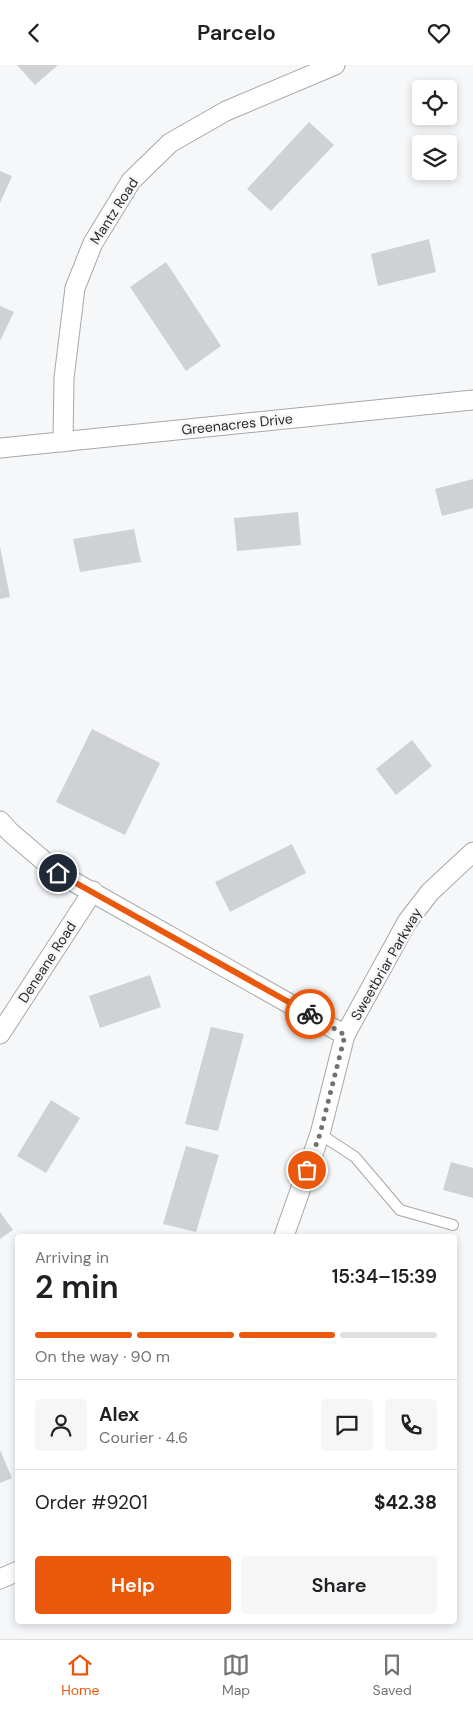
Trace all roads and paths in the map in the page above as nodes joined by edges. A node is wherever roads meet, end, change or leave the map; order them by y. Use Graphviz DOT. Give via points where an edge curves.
graph roads {
  1 [pos="335,65"];
  2 [pos="473,400"];
  3 [pos="63,442"];
  4 [pos="0,447"];
  5 [pos="0,821"];
  6 [pos="473,852"];
  7 [pos="93,891"];
  8 [pos="0,1034"];
  9 [pos="345,1035"];
  10 [pos="320,1134"];
  11 [pos="453,1225"];
  12 [pos="285,1234"];
  13 [pos="15,1572"];
  14 [pos="0,1579"];
  1 -- 3 [label="street, Mantz Road" via="218,116 170,143 131,181 93,243 75,288 64,377"];
  2 -- 3 [label="street, Greenacres Drive"];
  3 -- 4 [label="street, Greenacres Drive"];
  5 -- 7 [label="street" via="58,873"];
  6 -- 9 [label="street, Sweetbriar Parkway" via="430,892 408,922"];
  7 -- 8 [label="street, Deneane Road"];
  7 -- 9 [label="street"];
  9 -- 10 [label="street, Sweetbriar Parkway"];
  10 -- 11 [label="lane" via="355,1157 400,1210"];
  10 -- 12 [label="street, Sweetbriar Parkway"];
  13 -- 14 [label="street"];
}
